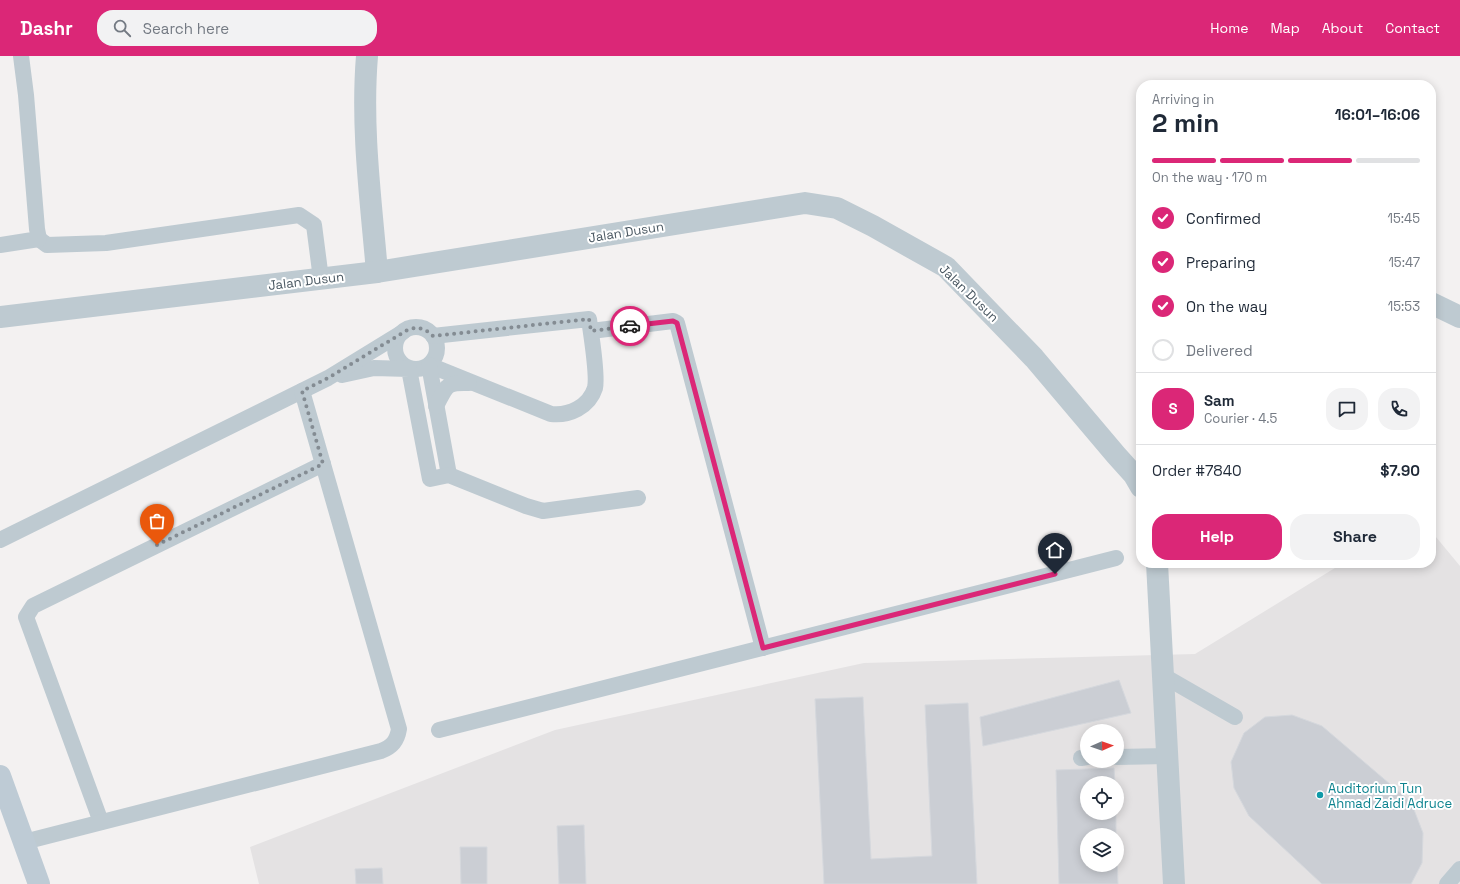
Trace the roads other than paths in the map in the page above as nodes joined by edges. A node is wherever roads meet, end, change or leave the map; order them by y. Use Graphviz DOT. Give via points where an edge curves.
graph roads {
  1 [pos="21,56"];
  2 [pos="367,56"];
  3 [pos="39,239"];
  4 [pos="0,245"];
  5 [pos="377,272"];
  6 [pos="321,279"];
  7 [pos="1436,305"];
  8 [pos="0,317"];
  9 [pos="1460,317"];
  10 [pos="591,331"];
  11 [pos="403,332"];
  12 [pos="433,336"];
  13 [pos="429,365"];
  14 [pos="409,368"];
  15 [pos="328,378"];
  16 [pos="472,383"];
  17 [pos="302,391"];
  18 [pos="436,406"];
  19 [pos="323,464"];
  20 [pos="449,476"];
  21 [pos="1136,478"];
  22 [pos="638,498"];
  23 [pos="0,540"];
  24 [pos="1116,558"];
  25 [pos="1157,568"];
  26 [pos="763,648"];
  27 [pos="1162,675"];
  28 [pos="1236,717"];
  29 [pos="439,730"];
  30 [pos="1167,756"];
  31 [pos="1124,757"];
  32 [pos="0,776"];
  33 [pos="101,822"];
  34 [pos="24,842"];
  35 [pos="1460,869"];
  36 [pos="39,884"];
  37 [pos="1174,884"];
  38 [pos="1447,884"];
  1 -- 3 [label="lane"];
  2 -- 5 [label="street" via="367,151"];
  3 -- 4 [label="lane"];
  3 -- 6 [label="lane" via="47,245 106,243 299,215 314,226"];
  5 -- 6 [label="street, Jalan Dusun"];
  5 -- 21 [label="street, Jalan Dusun" via="805,203 837,208 946,267 1034,358"];
  6 -- 8 [label="street, Jalan Dusun"];
  7 -- 9 [label="street"];
  10 -- 12 [label="lane" via="589,319"];
  10 -- 16 [label="lane" via="595,386 592,395 575,411 550,414"];
  10 -- 26 [label="lane" via="673,321 677,323"];
  11 -- 12 [label="lane" via="416,327 428,331"];
  11 -- 14 [label="lane" via="395,345 396,352 402,364"];
  11 -- 15 [label="lane"];
  12 -- 13 [label="lane" via="436,354 434,361"];
  13 -- 14 [label="lane" via="416,370"];
  13 -- 16 [label="lane"];
  13 -- 18 [label="lane"];
  14 -- 15 [label="lane" via="374,368"];
  14 -- 20 [label="lane" via="430,479"];
  15 -- 17 [label="lane"];
  16 -- 18 [label="lane" via="454,382 448,385"];
  17 -- 19 [label="lane"];
  17 -- 23 [label="lane"];
  18 -- 20 [label="lane"];
  19 -- 33 [label="lane" via="33,606 28,612 26,617"];
  19 -- 33 [label="lane" via="399,729 394,743 381,751"];
  20 -- 22 [label="lane" via="544,511"];
  24 -- 26 [label="lane"];
  25 -- 27 [label="street"];
  26 -- 29 [label="lane"];
  27 -- 28 [label="lane"];
  27 -- 30 [label="street"];
  30 -- 31 [label="lane"];
  30 -- 37 [label="street"];
  32 -- 34 [label="main road"];
  33 -- 34 [label="lane"];
  34 -- 36 [label="main road"];
  35 -- 38 [label="lane"];
}
